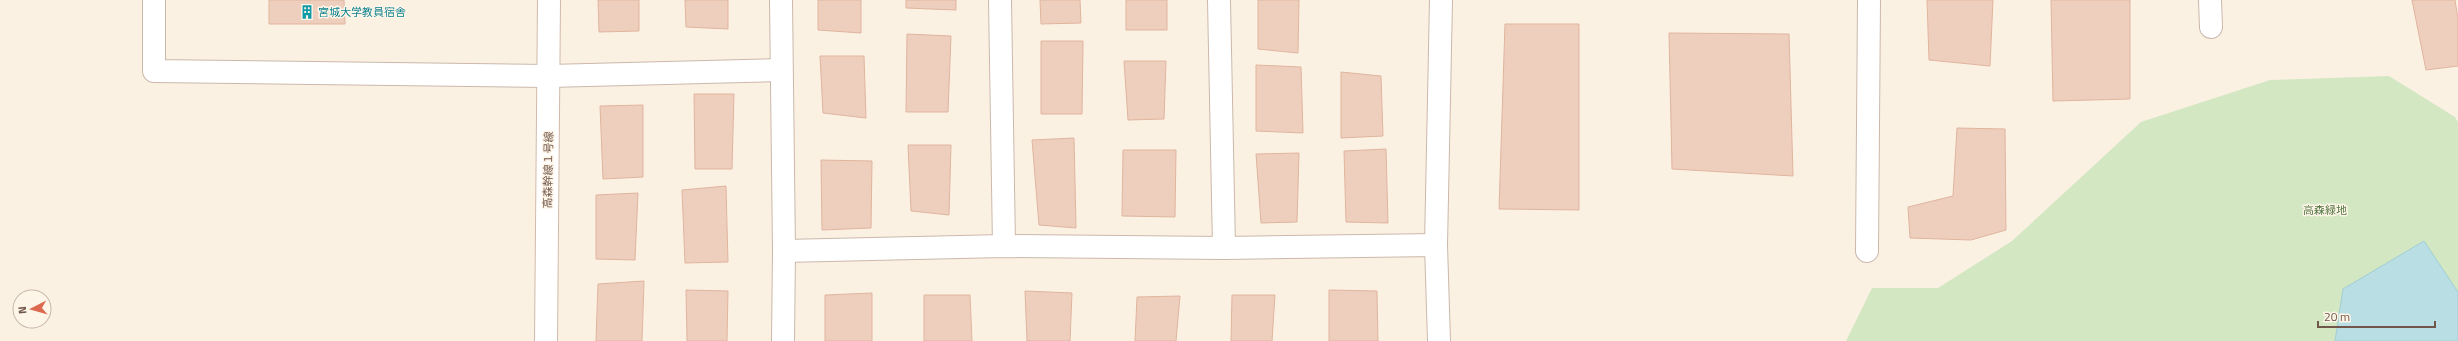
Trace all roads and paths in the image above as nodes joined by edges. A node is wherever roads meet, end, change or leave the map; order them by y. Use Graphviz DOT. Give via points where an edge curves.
graph roads {
  1 [pos="154,0"];
  2 [pos="550,0"];
  3 [pos="781,0"];
  4 [pos="1000,0"];
  5 [pos="1219,0"];
  6 [pos="1441,0"];
  7 [pos="1869,0"];
  8 [pos="2210,0"];
  9 [pos="2212,27"];
  10 [pos="780,70"];
  11 [pos="549,76"];
  12 [pos="1436,244"];
  13 [pos="1004,246"];
  14 [pos="1224,248"];
  15 [pos="784,251"];
  16 [pos="1867,251"];
  17 [pos="546,341"];
  18 [pos="783,341"];
  19 [pos="1439,341"];
  1 -- 11 [label="street" via="154,71"];
  2 -- 11 [label="street, 高森幹線１号線"];
  3 -- 10 [label="street"];
  4 -- 13 [label="street"];
  5 -- 14 [label="street"];
  6 -- 12 [label="street"];
  7 -- 16 [label="street"];
  8 -- 9 [label="street"];
  10 -- 11 [label="street"];
  10 -- 15 [label="street"];
  11 -- 17 [label="street, 高森幹線１号線"];
  12 -- 14 [label="street"];
  12 -- 19 [label="street"];
  13 -- 14 [label="street"];
  13 -- 15 [label="street"];
  15 -- 18 [label="street"];
}
